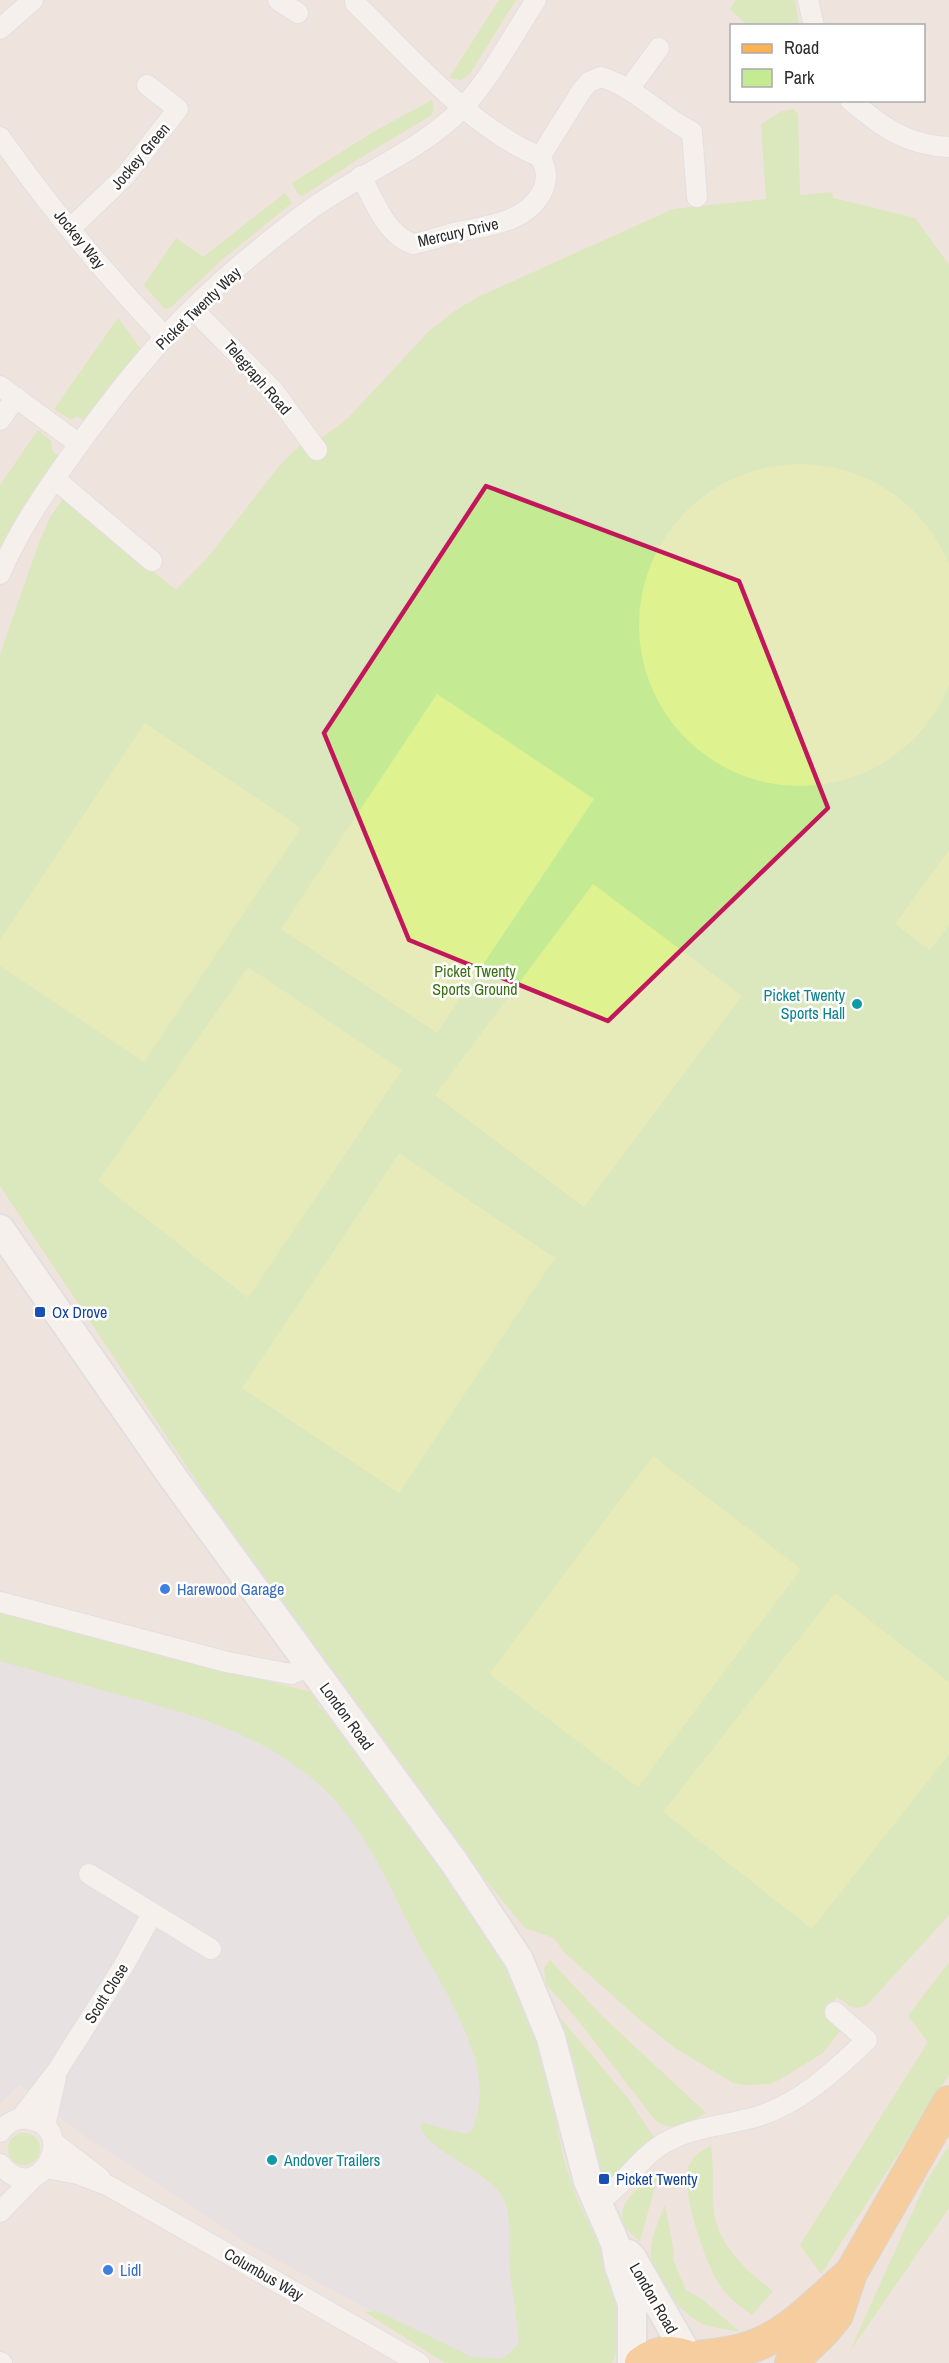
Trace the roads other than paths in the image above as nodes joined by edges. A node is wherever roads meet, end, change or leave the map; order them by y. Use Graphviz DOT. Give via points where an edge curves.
graph roads {
  1 [pos="33,0"];
  2 [pos="278,0"];
  3 [pos="536,0"];
  4 [pos="808,0"];
  5 [pos="355,3"];
  6 [pos="297,14"];
  7 [pos="813,24"];
  8 [pos="0,29"];
  9 [pos="659,48"];
  10 [pos="147,85"];
  11 [pos="629,89"];
  12 [pos="853,102"];
  13 [pos="463,107"];
  14 [pos="0,137"];
  15 [pos="949,147"];
  16 [pos="540,158"];
  17 [pos="361,176"];
  18 [pos="697,197"];
  19 [pos="71,228"];
  20 [pos="193,309"];
  21 [pos="165,337"];
  22 [pos="8,392"];
  23 [pos="0,420"];
  24 [pos="79,444"];
  25 [pos="317,450"];
  26 [pos="55,479"];
  27 [pos="152,561"];
  28 [pos="0,574"];
  29 [pos="0,1229"];
  30 [pos="0,1602"];
  31 [pos="309,1666"];
  32 [pos="89,1874"];
  33 [pos="152,1914"];
  34 [pos="212,1948"];
  35 [pos="835,2012"];
  36 [pos="57,2072"];
  37 [pos="949,2102"];
  38 [pos="7,2125"];
  39 [pos="49,2134"];
  40 [pos="40,2172"];
  41 [pos="1,2174"];
  42 [pos="109,2186"];
  43 [pos="597,2203"];
  44 [pos="0,2212"];
  45 [pos="615,2243"];
  46 [pos="850,2272"];
  47 [pos="693,2359"];
  48 [pos="419,2363"];
  49 [pos="632,2363"];
  50 [pos="641,2363"];
  51 [pos="791,2363"];
  1 -- 8 [label="street"];
  2 -- 6 [label="street"];
  3 -- 13 [label="street, Picket Twenty Way"];
  4 -- 7 [label="street"];
  5 -- 13 [label="street"];
  9 -- 11 [label="street"];
  10 -- 19 [label="street, Jockey Green" via="178,109 125,176"];
  11 -- 16 [label="street" via="601,77 589,82"];
  11 -- 18 [label="street" via="692,132"];
  12 -- 15 [label="street" via="895,134 916,143"];
  13 -- 16 [label="street" via="491,131"];
  13 -- 17 [label="street, Picket Twenty Way" via="422,140"];
  14 -- 19 [label="street, Jockey Way"];
  16 -- 17 [label="street, Mercury Drive" via="546,167 544,187 524,212 481,229 413,243 394,232"];
  17 -- 20 [label="street, Picket Twenty Way" via="304,213"];
  19 -- 21 [label="street, Jockey Way"];
  20 -- 21 [label="street, Picket Twenty Way"];
  20 -- 25 [label="street, Telegraph Road" via="273,390"];
  21 -- 24 [label="street, Picket Twenty Way"];
  22 -- 23 [label="street"];
  22 -- 24 [label="street"];
  24 -- 26 [label="street, Picket Twenty Way"];
  26 -- 27 [label="street"];
  26 -- 28 [label="street, Picket Twenty Way" via="17,537"];
  29 -- 31 [label="main road, London Road"];
  30 -- 31 [label="street" via="227,1662 291,1674"];
  31 -- 43 [label="main road, London Road" via="454,1862 519,1960 550,2038"];
  32 -- 33 [label="street"];
  33 -- 34 [label="street"];
  33 -- 36 [label="street, Scott Close"];
  35 -- 43 [label="street" via="867,2040 818,2084 771,2112 670,2140"];
  36 -- 38 [label="street, Scott Close"];
  36 -- 39 [label="street, Scott Close"];
  37 -- 46 [label="main road"];
  38 -- 39 [label="street, Columbus Way" via="33,2120"];
  39 -- 40 [label="street, Scott Close" via="54,2151"];
  39 -- 42 [label="street, Columbus Way"];
  40 -- 41 [label="street, Columbus Way"];
  40 -- 42 [label="street, Columbus Way" via="78,2174"];
  40 -- 44 [label="street"];
  42 -- 48 [label="street, Columbus Way"];
  43 -- 45 [label="main road, London Road"];
  45 -- 47 [label="main road, London Road" via="632,2258"];
  45 -- 49 [label="main road, London Road" via="632,2304"];
  46 -- 47 [label="main road" via="778,2335 738,2351"];
  46 -- 51 [label="main road" via="837,2315"];
  47 -- 50 [label="main road" via="665,2353"];
}
